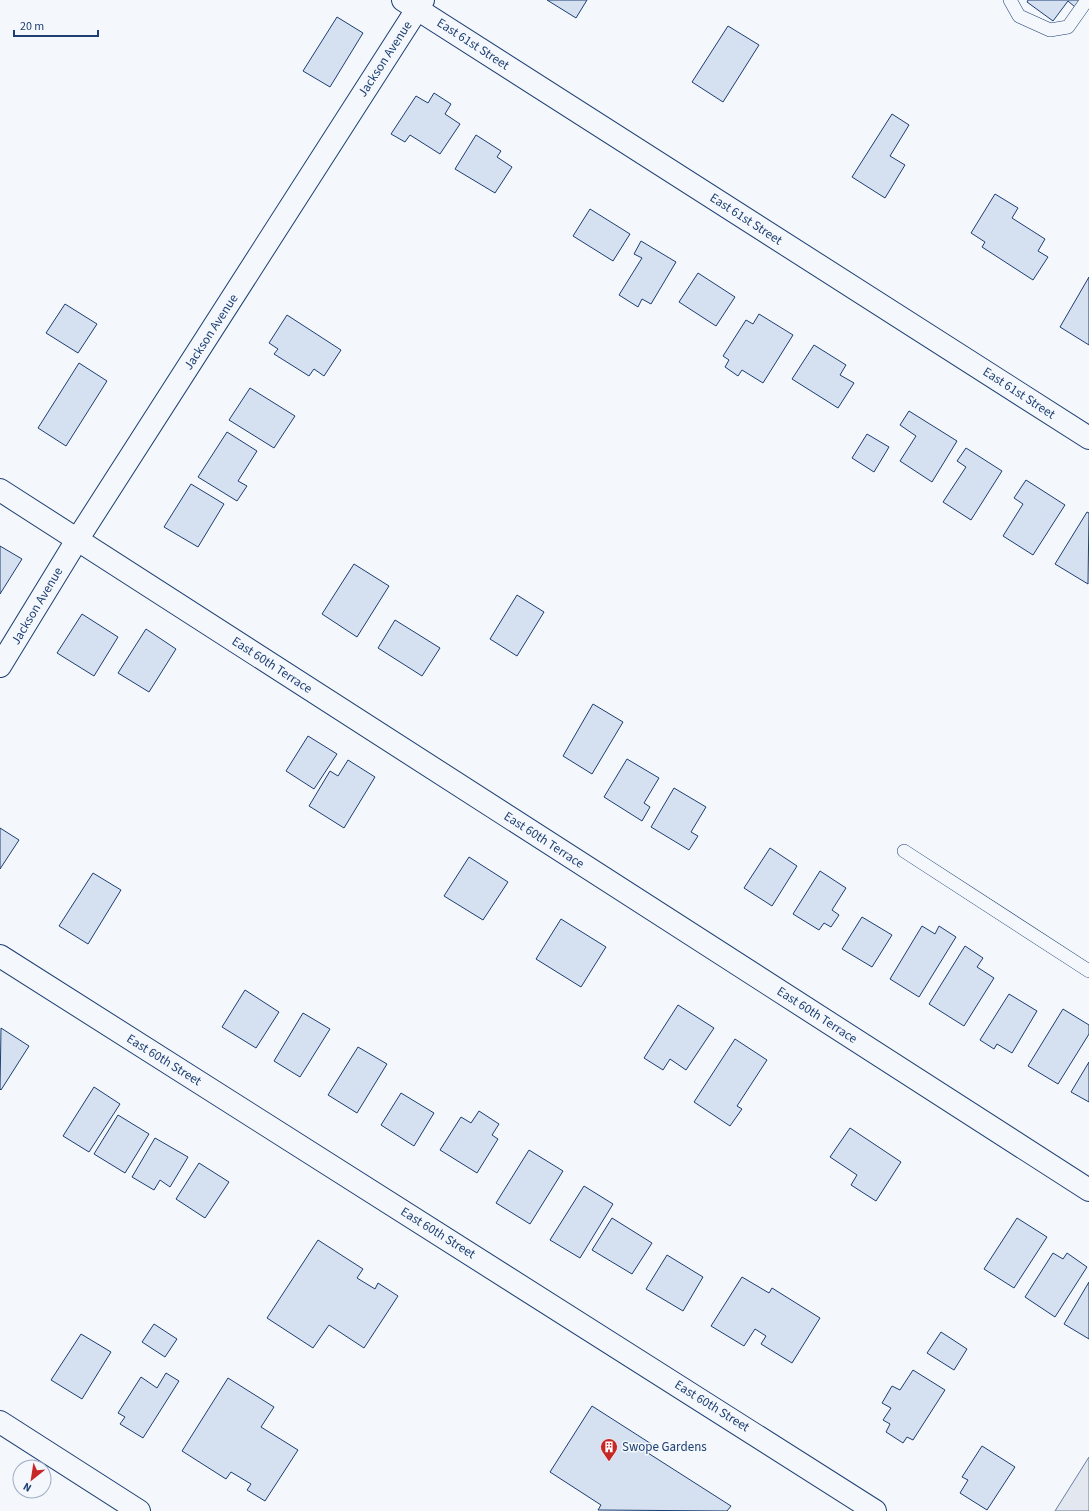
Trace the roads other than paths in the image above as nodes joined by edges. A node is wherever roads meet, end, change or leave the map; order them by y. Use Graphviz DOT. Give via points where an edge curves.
graph roads {
  1 [pos="1010,0"];
  2 [pos="1087,0"];
  3 [pos="415,3"];
  4 [pos="1089,438"];
  5 [pos="0,490"];
  6 [pos="77,540"];
  7 [pos="0,666"];
  8 [pos="904,851"];
  9 [pos="0,956"];
  10 [pos="1089,971"];
  11 [pos="1089,1190"];
  12 [pos="0,1422"];
  13 [pos="139,1511"];
  14 [pos="875,1511"];
  1 -- 2 [label="lane" via="1019,16 1050,30 1068,27"];
  3 -- 4 [label="street, East 61st Street"];
  3 -- 6 [label="street, Jackson Avenue"];
  5 -- 6 [label="street, East 60th Terrace"];
  6 -- 7 [label="street, Jackson Avenue"];
  6 -- 11 [label="street, East 60th Terrace"];
  8 -- 10 [label="lane"];
  9 -- 14 [label="street, East 60th Street"];
  12 -- 13 [label="street"];
}
